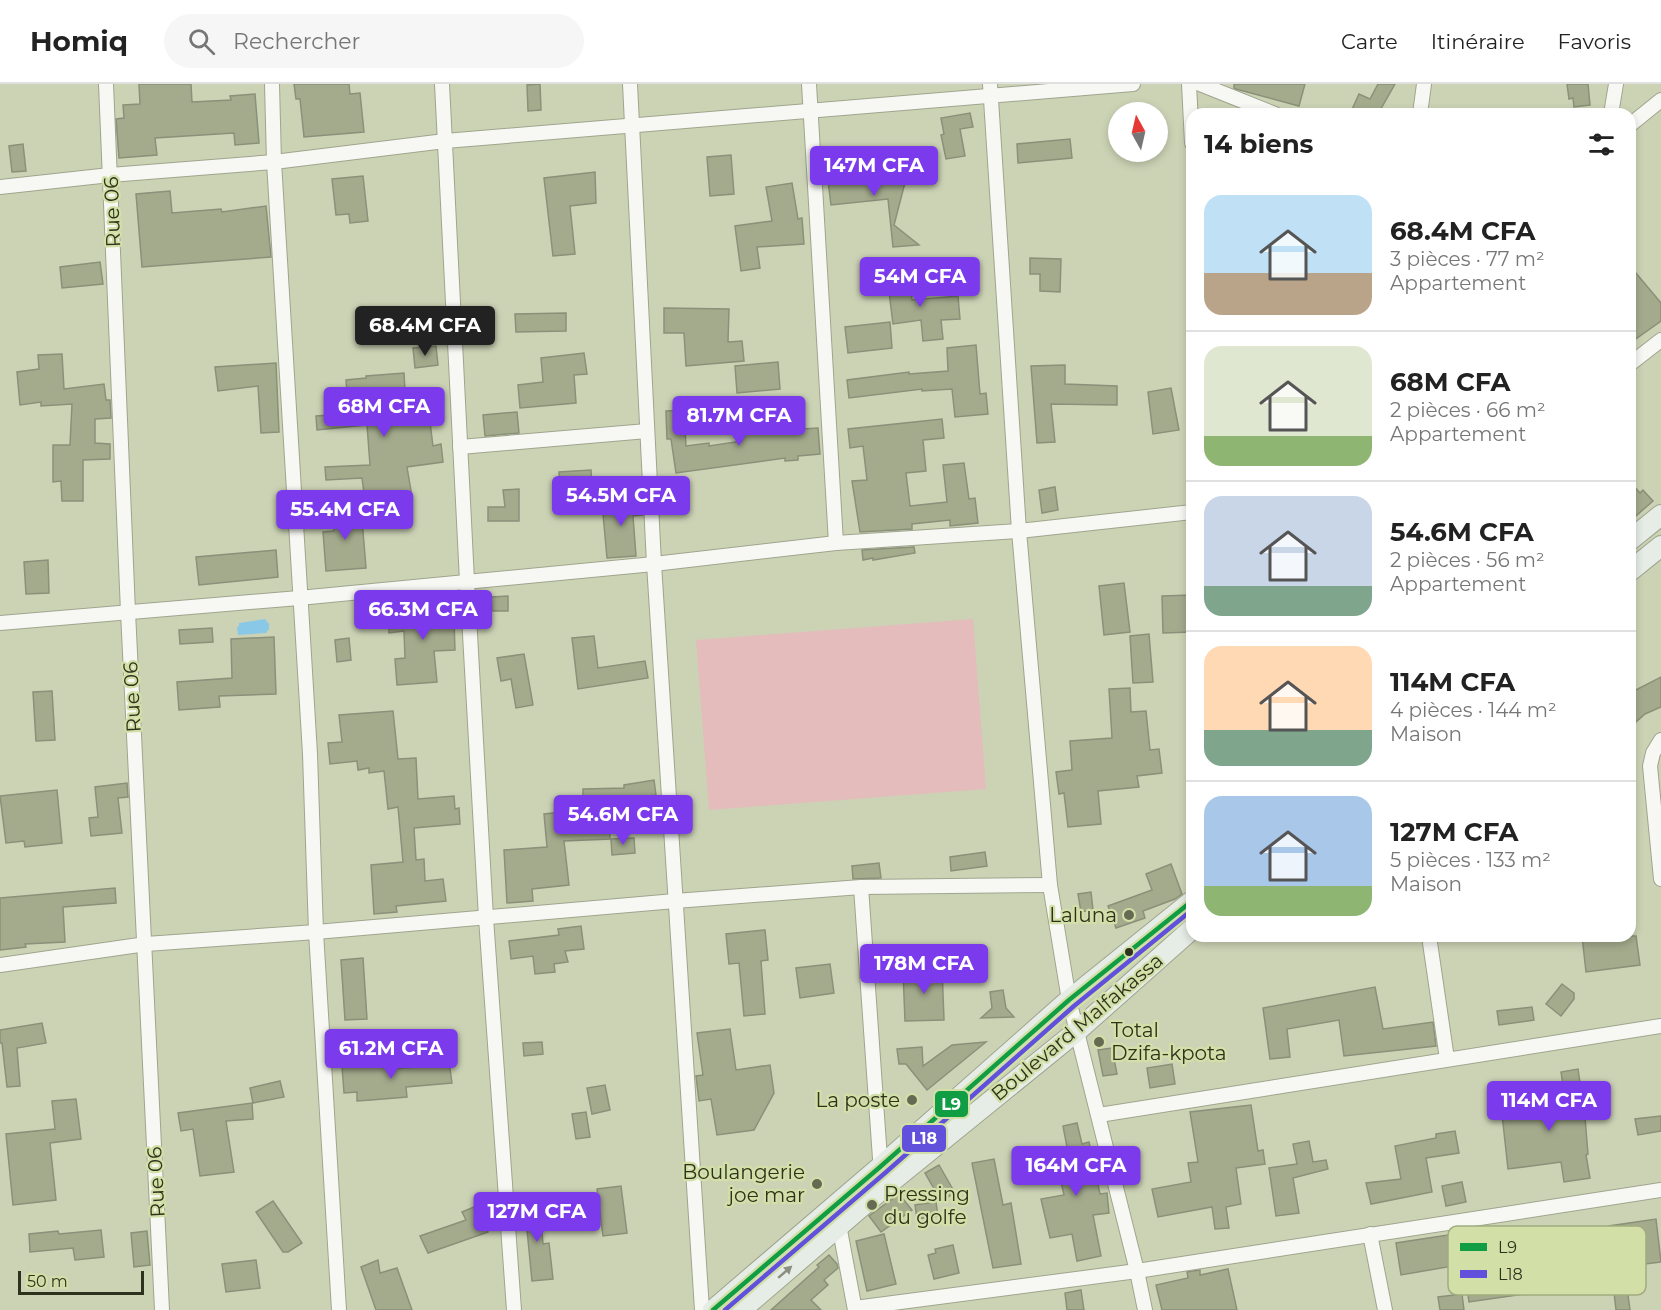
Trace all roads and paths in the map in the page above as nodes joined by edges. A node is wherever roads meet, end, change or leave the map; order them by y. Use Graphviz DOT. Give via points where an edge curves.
graph roads {
  1 [pos="106,84"];
  2 [pos="272,84"];
  3 [pos="442,84"];
  4 [pos="630,84"];
  5 [pos="809,84"];
  6 [pos="1133,84"];
  7 [pos="1189,84"];
  8 [pos="1200,84"];
  9 [pos="1424,84"];
  10 [pos="1616,84"];
  11 [pos="990,90"];
  12 [pos="1661,99"];
  13 [pos="1190,108"];
  14 [pos="1260,108"];
  15 [pos="1421,108"];
  16 [pos="1612,108"];
  17 [pos="810,111"];
  18 [pos="1636,121"];
  19 [pos="633,126"];
  20 [pos="445,141"];
  21 [pos="274,162"];
  22 [pos="110,175"];
  23 [pos="0,187"];
  24 [pos="1661,340"];
  25 [pos="1636,359"];
  26 [pos="647,431"];
  27 [pos="460,447"];
  28 [pos="1186,513"];
  29 [pos="1661,515"];
  30 [pos="1019,531"];
  31 [pos="1636,535"];
  32 [pos="836,543"];
  33 [pos="1661,546"];
  34 [pos="654,564"];
  35 [pos="1636,566"];
  36 [pos="466,581"];
  37 [pos="299,598"];
  38 [pos="128,612"];
  39 [pos="0,622"];
  40 [pos="1661,740"];
  41 [pos="1661,879"];
  42 [pos="1050,885"];
  43 [pos="861,888"];
  44 [pos="675,901"];
  45 [pos="1186,906"];
  46 [pos="486,918"];
  47 [pos="316,932"];
  48 [pos="1186,934"];
  49 [pos="1430,942"];
  50 [pos="146,944"];
  51 [pos="0,965"];
  52 [pos="1069,1000"];
  53 [pos="1661,1026"];
  54 [pos="1077,1031"];
  55 [pos="1447,1059"];
  56 [pos="1099,1115"];
  57 [pos="880,1167"];
  58 [pos="881,1190"];
  59 [pos="1661,1190"];
  60 [pos="839,1225"];
  61 [pos="1370,1234"];
  62 [pos="1137,1271"];
  63 [pos="855,1309"];
  64 [pos="162,1310"];
  65 [pos="339,1310"];
  66 [pos="513,1310"];
  67 [pos="702,1310"];
  68 [pos="714,1310"];
  69 [pos="741,1310"];
  70 [pos="1145,1310"];
  71 [pos="1384,1310"];
  1 -- 22 [label="street, Rue 06"];
  2 -- 21 [label="street"];
  3 -- 20 [label="street"];
  4 -- 19 [label="street"];
  5 -- 17 [label="street"];
  6 -- 11 [label="street"];
  7 -- 13 [label="street"];
  8 -- 14 [label="street"];
  9 -- 15 [label="street"];
  10 -- 16 [label="street"];
  11 -- 17 [label="street"];
  11 -- 30 [label="street"];
  12 -- 18 [label="street"];
  17 -- 19 [label="street"];
  17 -- 32 [label="street"];
  19 -- 20 [label="street"];
  19 -- 26 [label="street"];
  20 -- 21 [label="street"];
  20 -- 27 [label="street"];
  21 -- 22 [label="street"];
  21 -- 37 [label="street"];
  22 -- 23 [label="street"];
  22 -- 38 [label="street, Rue 06"];
  24 -- 25 [label="street"];
  26 -- 27 [label="street"];
  26 -- 34 [label="street"];
  27 -- 36 [label="street"];
  28 -- 30 [label="street"];
  29 -- 31 [label="main road"];
  30 -- 32 [label="street"];
  30 -- 42 [label="street"];
  32 -- 34 [label="street"];
  33 -- 35 [label="main road"];
  34 -- 36 [label="street"];
  34 -- 44 [label="street"];
  36 -- 37 [label="street"];
  36 -- 46 [label="street"];
  37 -- 38 [label="street"];
  37 -- 47 [label="street" via="310,754"];
  38 -- 39 [label="street"];
  38 -- 50 [label="street, Rue 06"];
  40 -- 41 [label="street" via="1650,766"];
  42 -- 43 [label="street"];
  42 -- 52 [label="street"];
  43 -- 44 [label="street"];
  43 -- 57 [label="street"];
  44 -- 46 [label="street"];
  44 -- 67 [label="street"];
  45 -- 52 [label="main road, Boulevard Malfakassa"];
  46 -- 47 [label="street"];
  46 -- 66 [label="street"];
  47 -- 50 [label="street"];
  47 -- 65 [label="street"];
  48 -- 54 [label="main road, Boulevard Malfakassa"];
  49 -- 55 [label="street"];
  50 -- 51 [label="street"];
  50 -- 64 [label="street, Rue 06"];
  52 -- 54 [label="street"];
  52 -- 57 [label="main road, Boulevard Malfakassa"];
  53 -- 55 [label="street"];
  54 -- 56 [label="street"];
  54 -- 58 [label="main road, Boulevard Malfakassa"];
  55 -- 56 [label="street"];
  56 -- 62 [label="street"];
  57 -- 58 [label="street"];
  57 -- 68 [label="main road, Boulevard Malfakassa"];
  58 -- 60 [label="main road, Boulevard Malfakassa"];
  59 -- 61 [label="street"];
  60 -- 63 [label="street"];
  69 -- 60 [label="main road, Boulevard Malfakassa, one-way"];
  61 -- 62 [label="street"];
  61 -- 71 [label="street"];
  62 -- 63 [label="street"];
  62 -- 70 [label="street"];
}
